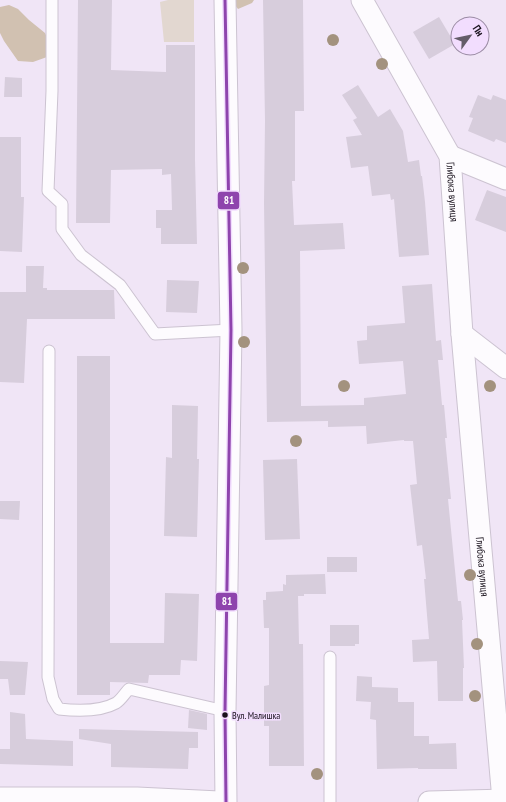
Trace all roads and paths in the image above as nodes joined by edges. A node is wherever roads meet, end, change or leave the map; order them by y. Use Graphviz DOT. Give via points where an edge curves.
graph roads {
  1 [pos="52,0"];
  2 [pos="225,0"];
  3 [pos="362,0"];
  4 [pos="450,156"];
  5 [pos="506,179"];
  6 [pos="231,330"];
  7 [pos="462,334"];
  8 [pos="49,351"];
  9 [pos="506,368"];
  10 [pos="330,657"];
  11 [pos="225,711"];
  12 [pos="0,798"];
  13 [pos="504,800"];
  14 [pos="219,802"];
  15 [pos="226,802"];
  16 [pos="330,802"];
  17 [pos="429,802"];
  1 -- 6 [label="lane" via="48,191 62,204 62,229 81,255 120,285 155,334"];
  2 -- 6 [label="street"];
  3 -- 4 [label="street, Глибока вулиця"];
  4 -- 5 [label="street"];
  4 -- 7 [label="street, Глибока вулиця"];
  6 -- 11 [label="street"];
  7 -- 9 [label="street"];
  7 -- 13 [label="street, Глибока вулиця"];
  8 -- 11 [label="lane" via="48,677 52,699 59,709 98,709 117,703 129,688"];
  10 -- 16 [label="lane"];
  11 -- 15 [label="street"];
  12 -- 14 [label="street" via="137,798"];
  13 -- 17 [label="street"];
}
